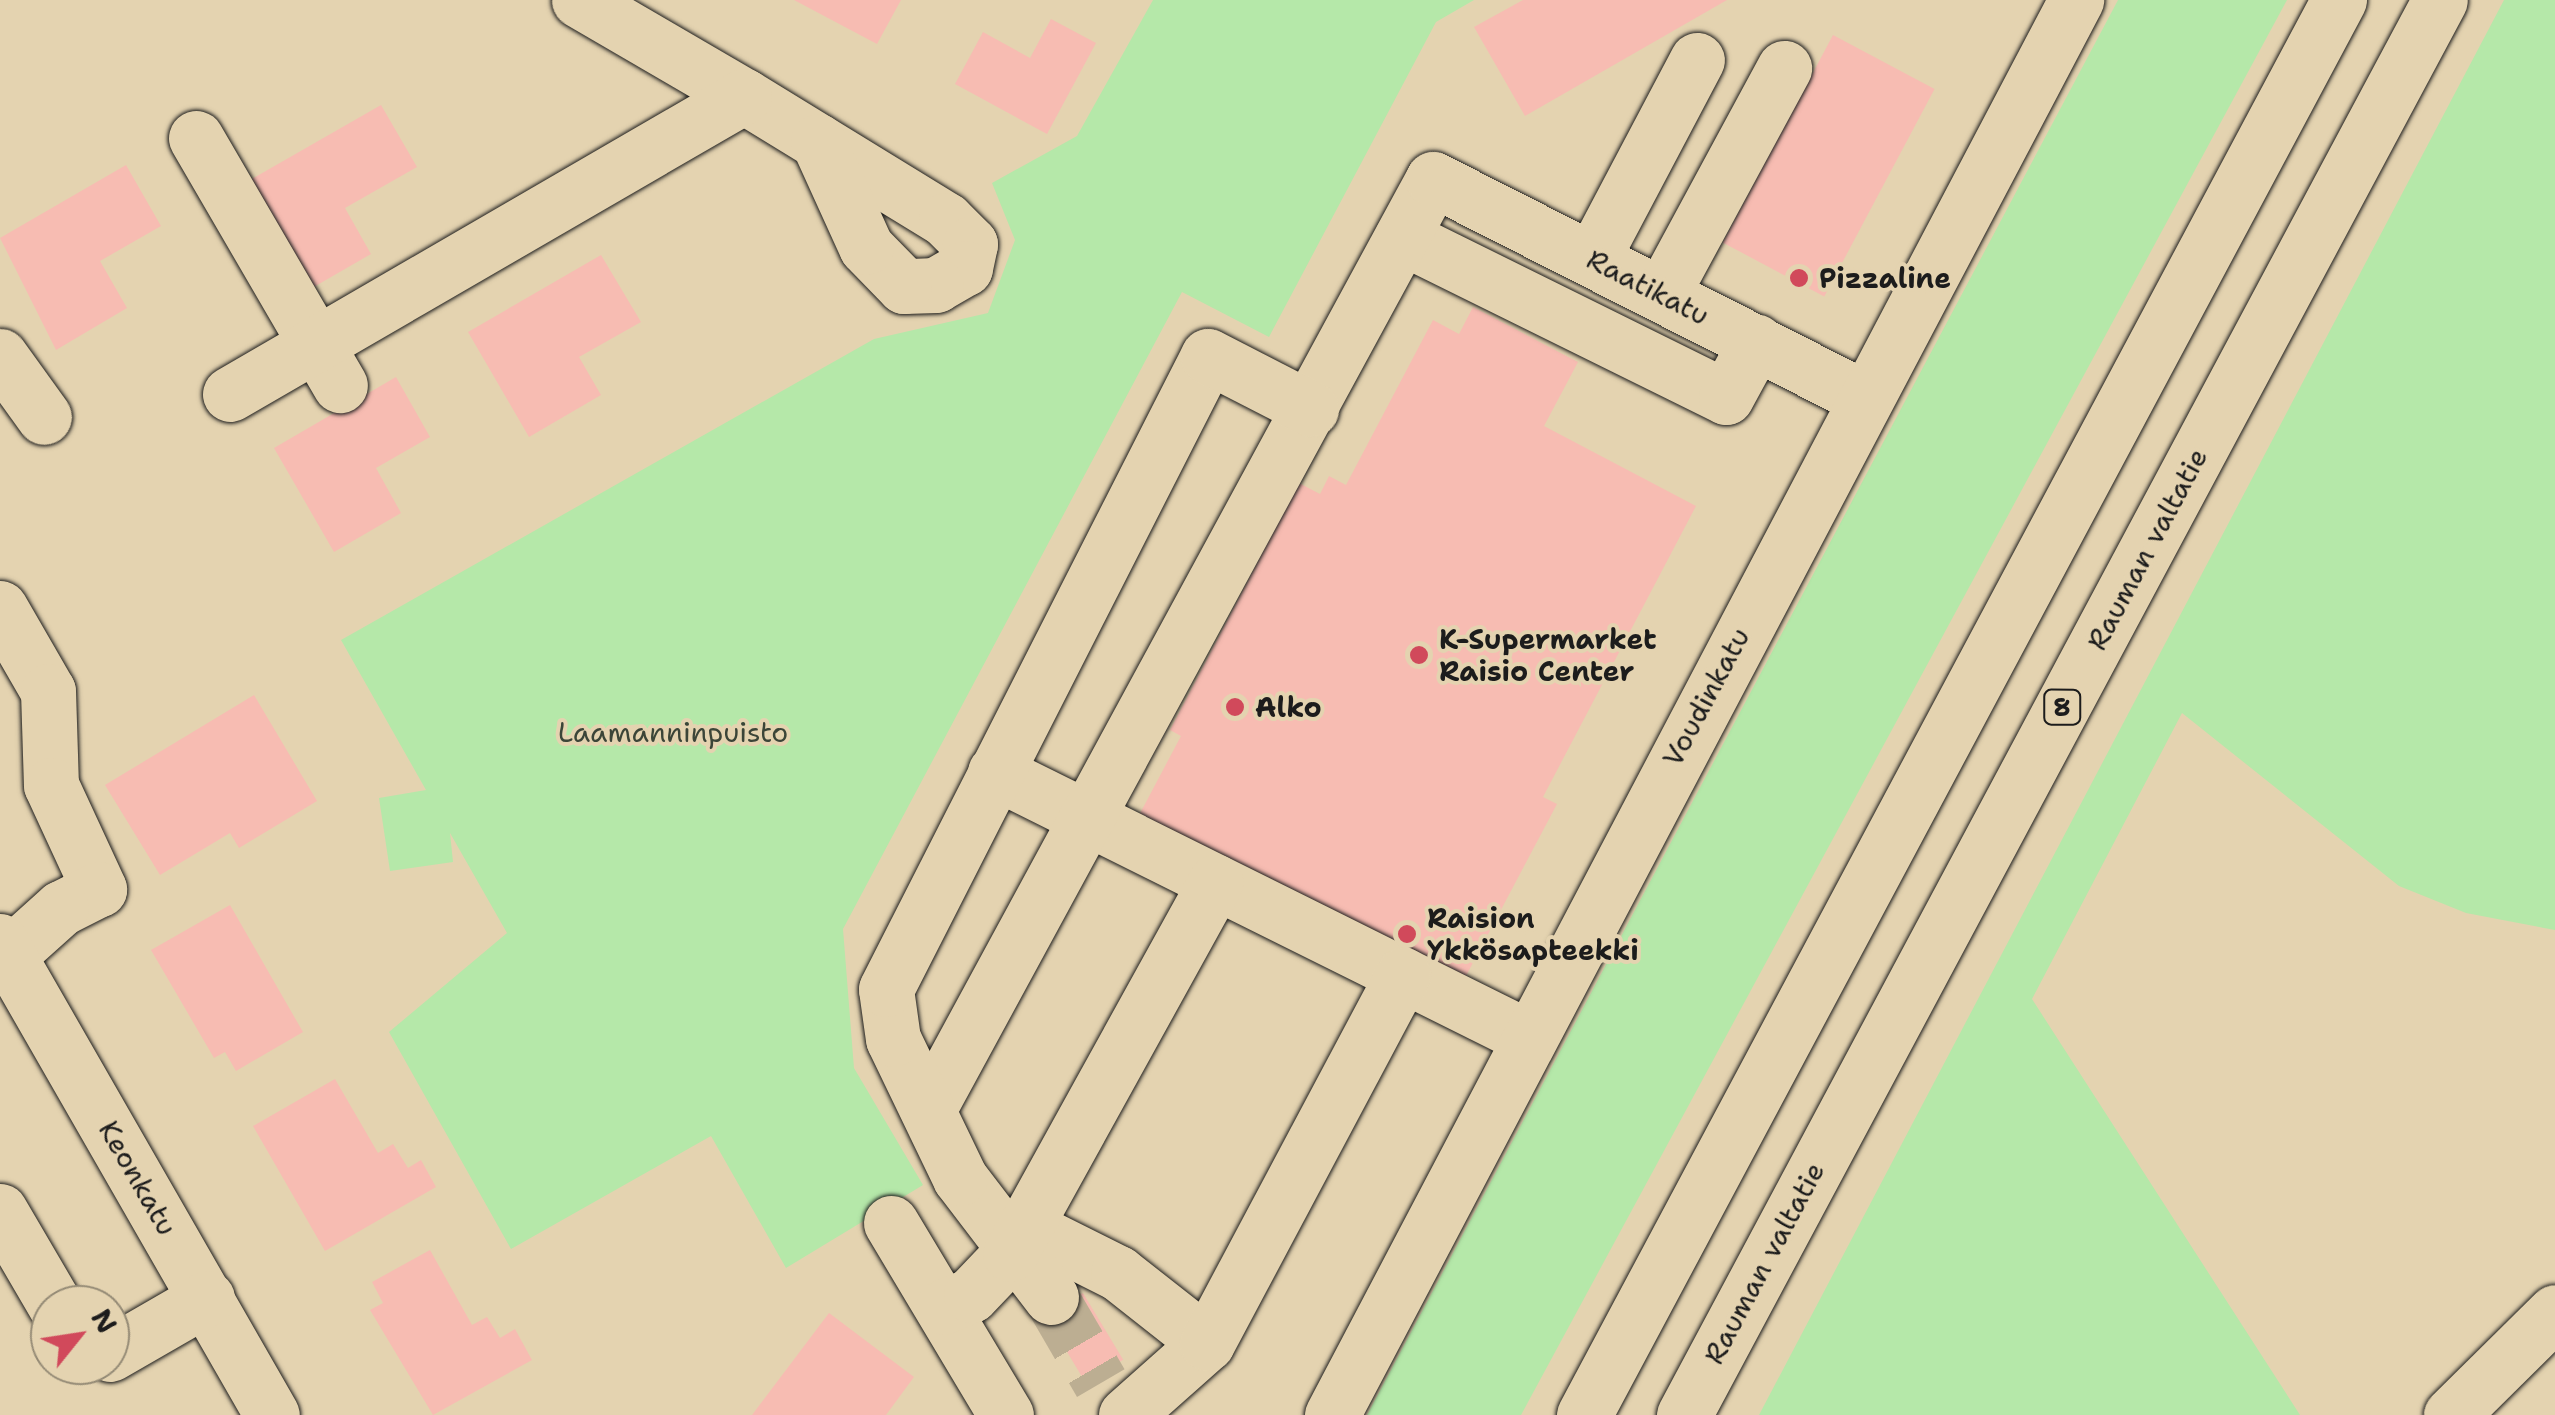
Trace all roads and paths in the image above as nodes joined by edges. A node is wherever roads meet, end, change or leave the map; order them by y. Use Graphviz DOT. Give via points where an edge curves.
graph roads {
  1 [pos="579,0"];
  2 [pos="2076,0"];
  3 [pos="2339,0"];
  4 [pos="2440,0"];
  5 [pos="1698,60"];
  6 [pos="1784,68"];
  7 [pos="744,96"];
  8 [pos="196,138"];
  9 [pos="818,142"];
  10 [pos="1402,237"];
  11 [pos="1592,259"];
  12 [pos="1662,294"];
  13 [pos="1756,342"];
  14 [pos="0,356"];
  15 [pos="328,364"];
  16 [pos="230,394"];
  17 [pos="1862,397"];
  18 [pos="1310,409"];
  19 [pos="44,418"];
  20 [pos="0,608"];
  21 [pos="995,772"];
  22 [pos="1093,821"];
  23 [pos="1216,882"];
  24 [pos="3,934"];
  25 [pos="1403,975"];
  26 [pos="1528,1037"];
  27 [pos="928,1110"];
  28 [pos="960,1178"];
  29 [pos="0,1212"];
  30 [pos="891,1223"];
  31 [pos="1018,1240"];
  32 [pos="42,1285"];
  33 [pos="1050,1296"];
  34 [pos="206,1298"];
  35 [pos="944,1307"];
  36 [pos="2555,1312"];
  37 [pos="1726,1335"];
  38 [pos="130,1342"];
  39 [pos="1207,1343"];
  40 [pos="1114,1405"];
  41 [pos="1332,1409"];
  42 [pos="272,1415"];
  43 [pos="1006,1415"];
  44 [pos="1584,1415"];
  45 [pos="1684,1415"];
  46 [pos="1703,1415"];
  47 [pos="2451,1415"];
  1 -- 7 [label="main road"];
  2 -- 17 [label="main road, Voudinkatu"];
  3 -- 44 [label="main road"];
  4 -- 37 [label="main road, Rauman valtatie / 8"];
  5 -- 11 [label="main road"];
  6 -- 12 [label="main road"];
  7 -- 9 [label="main road"];
  7 -- 15 [label="main road"];
  8 -- 15 [label="main road"];
  10 -- 11 [label="main road, Raatikatu" via="1433,179"];
  10 -- 13 [label="main road" via="1726,397"];
  10 -- 18 [label="main road"];
  11 -- 12 [label="main road, Raatikatu"];
  12 -- 13 [label="main road, Raatikatu"];
  13 -- 17 [label="main road, Raatikatu"];
  14 -- 19 [label="main road"];
  15 -- 16 [label="main road"];
  17 -- 26 [label="main road, Voudinkatu"];
  18 -- 21 [label="main road" via="1208,356"];
  18 -- 22 [label="main road"];
  20 -- 24 [label="main road" via="48,691 50,785 99,890"];
  21 -- 22 [label="main road"];
  21 -- 27 [label="main road" via="886,990 893,1040"];
  22 -- 23 [label="main road"];
  22 -- 27 [label="main road"];
  23 -- 25 [label="main road"];
  23 -- 31 [label="main road"];
  24 -- 34 [label="main road, Keonkatu"];
  25 -- 26 [label="main road"];
  25 -- 39 [label="main road"];
  26 -- 41 [label="main road, Voudinkatu"];
  27 -- 28 [label="main road"];
  28 -- 31 [label="main road"];
  28 -- 35 [label="main road"];
  29 -- 32 [label="main road"];
  30 -- 35 [label="main road"];
  31 -- 33 [label="main road"];
  31 -- 35 [label="main road" via="971,1295"];
  31 -- 39 [label="main road" via="1118,1273"];
  34 -- 38 [label="main road"];
  34 -- 42 [label="main road, Keonkatu"];
  35 -- 43 [label="main road"];
  36 -- 47 [label="main road"];
  37 -- 45 [label="main road, Rauman valtatie / 8"];
  37 -- 46 [label="main road"];
  39 -- 40 [label="main road"];
}
